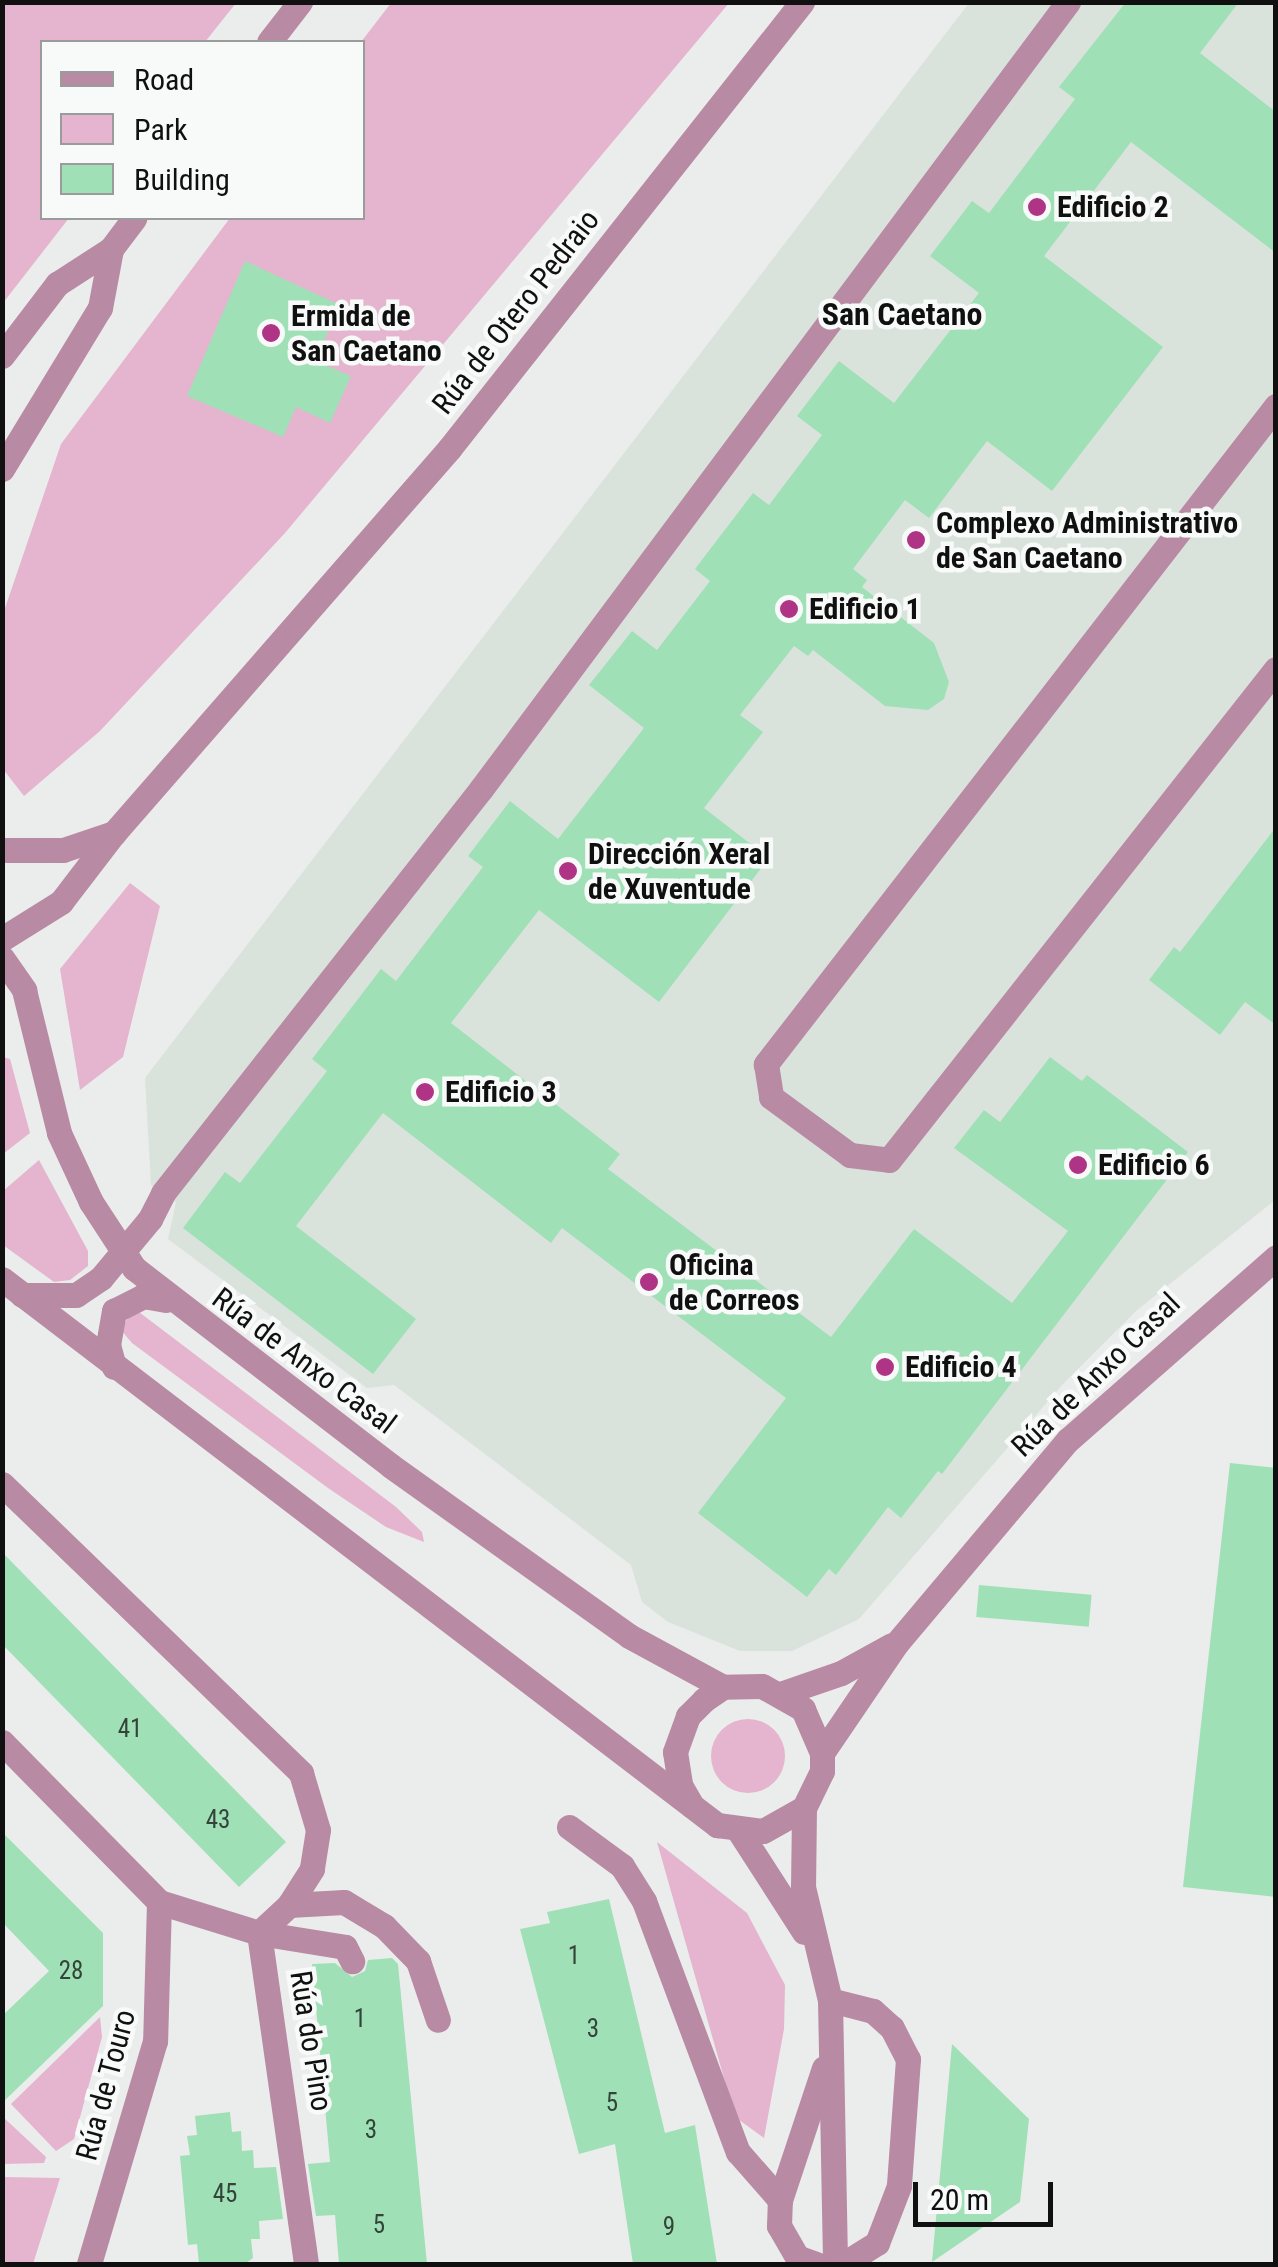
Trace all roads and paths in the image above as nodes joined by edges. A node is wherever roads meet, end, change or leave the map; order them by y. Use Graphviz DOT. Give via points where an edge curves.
graph roads {
  1 [pos="300,2"];
  2 [pos="802,2"];
  3 [pos="1068,2"];
  4 [pos="271,40"];
  5 [pos="132,220"];
  6 [pos="111,248"];
  7 [pos="2,356"];
  8 [pos="1276,406"];
  9 [pos="7,463"];
  10 [pos="2,486"];
  11 [pos="1276,669"];
  12 [pos="114,833"];
  13 [pos="2,850"];
  14 [pos="2,939"];
  15 [pos="2,958"];
  16 [pos="120,1254"];
  17 [pos="1276,1258"];
  18 [pos="12,1287"];
  19 [pos="166,1300"];
  20 [pos="114,1367"];
  21 [pos="2,1484"];
  22 [pos="896,1644"];
  23 [pos="723,1687"];
  24 [pos="783,1693"];
  25 [pos="2,1742"];
  26 [pos="822,1753"];
  27 [pos="692,1806"];
  28 [pos="804,1808"];
  29 [pos="569,1828"];
  30 [pos="739,1831"];
  31 [pos="159,1902"];
  32 [pos="289,1905"];
  33 [pos="260,1933"];
  34 [pos="818,1957"];
  35 [pos="352,1961"];
  36 [pos="830,2000"];
  37 [pos="438,2020"];
  38 [pos="830,2048"];
  39 [pos="780,2200"];
  40 [pos="89,2264"];
  41 [pos="306,2264"];
  42 [pos="816,2264"];
  43 [pos="835,2264"];
  44 [pos="843,2264"];
  1 -- 4 [label="street"];
  2 -- 12 [label="street, Rúa de Otero Pedraio" via="449,450"];
  3 -- 16 [label="street" via="470,804"];
  5 -- 6 [label="street"];
  6 -- 7 [label="street" via="57,284"];
  6 -- 9 [label="street" via="100,308"];
  8 -- 11 [label="street" via="766,1064 771,1097 850,1155 889,1160"];
  9 -- 10 [label="street"];
  12 -- 13 [label="street" via="63,850"];
  12 -- 14 [label="street, Rúa de Otero Pedraio" via="62,902"];
  15 -- 16 [label="street, Rúa de Anxo Casal" via="24,990 59,1133"];
  16 -- 18 [label="street" via="76,1295"];
  16 -- 19 [label="street, Rúa de Anxo Casal"];
  17 -- 22 [label="street, Rúa de Anxo Casal" via="1068,1440"];
  18 -- 20 [label="street"];
  19 -- 20 [label="street" via="143,1296 114,1311 108,1345"];
  19 -- 23 [label="street, Rúa de Anxo Casal" via="658,1657"];
  20 -- 27 [label="street"];
  21 -- 32 [label="street" via="301,1773 318,1830 312,1869"];
  22 -- 24 [label="street, Rúa de Anxo Casal"];
  22 -- 26 [label="street, Rúa de Anxo Casal"];
  23 -- 24 [label="street, Rúa de Anxo Casal"];
  23 -- 27 [label="street" via="688,1716 678,1737 675,1767"];
  24 -- 26 [label="street" via="817,1729"];
  25 -- 31 [label="street"];
  26 -- 28 [label="street, Rúa de Anxo Casal" via="822,1772"];
  27 -- 30 [label="street"];
  28 -- 30 [label="street" via="783,1824"];
  28 -- 34 [label="street" via="803,1888"];
  29 -- 39 [label="street" via="622,1866 644,1902 738,2152"];
  30 -- 34 [label="street"];
  31 -- 33 [label="street"];
  31 -- 40 [label="street, Rúa de Touro" via="155,2041"];
  32 -- 33 [label="street"];
  32 -- 37 [label="street" via="344,1902 384,1926 418,1960"];
  33 -- 35 [label="street" via="345,1947"];
  33 -- 41 [label="street, Rúa do Pino"];
  34 -- 36 [label="street"];
  36 -- 38 [label="street"];
  36 -- 44 [label="street" via="873,2011 892,2028 908,2060 899,2186 867,2255"];
  38 -- 39 [label="street"];
  38 -- 43 [label="street"];
  39 -- 42 [label="street" via="784,2243"];
}
